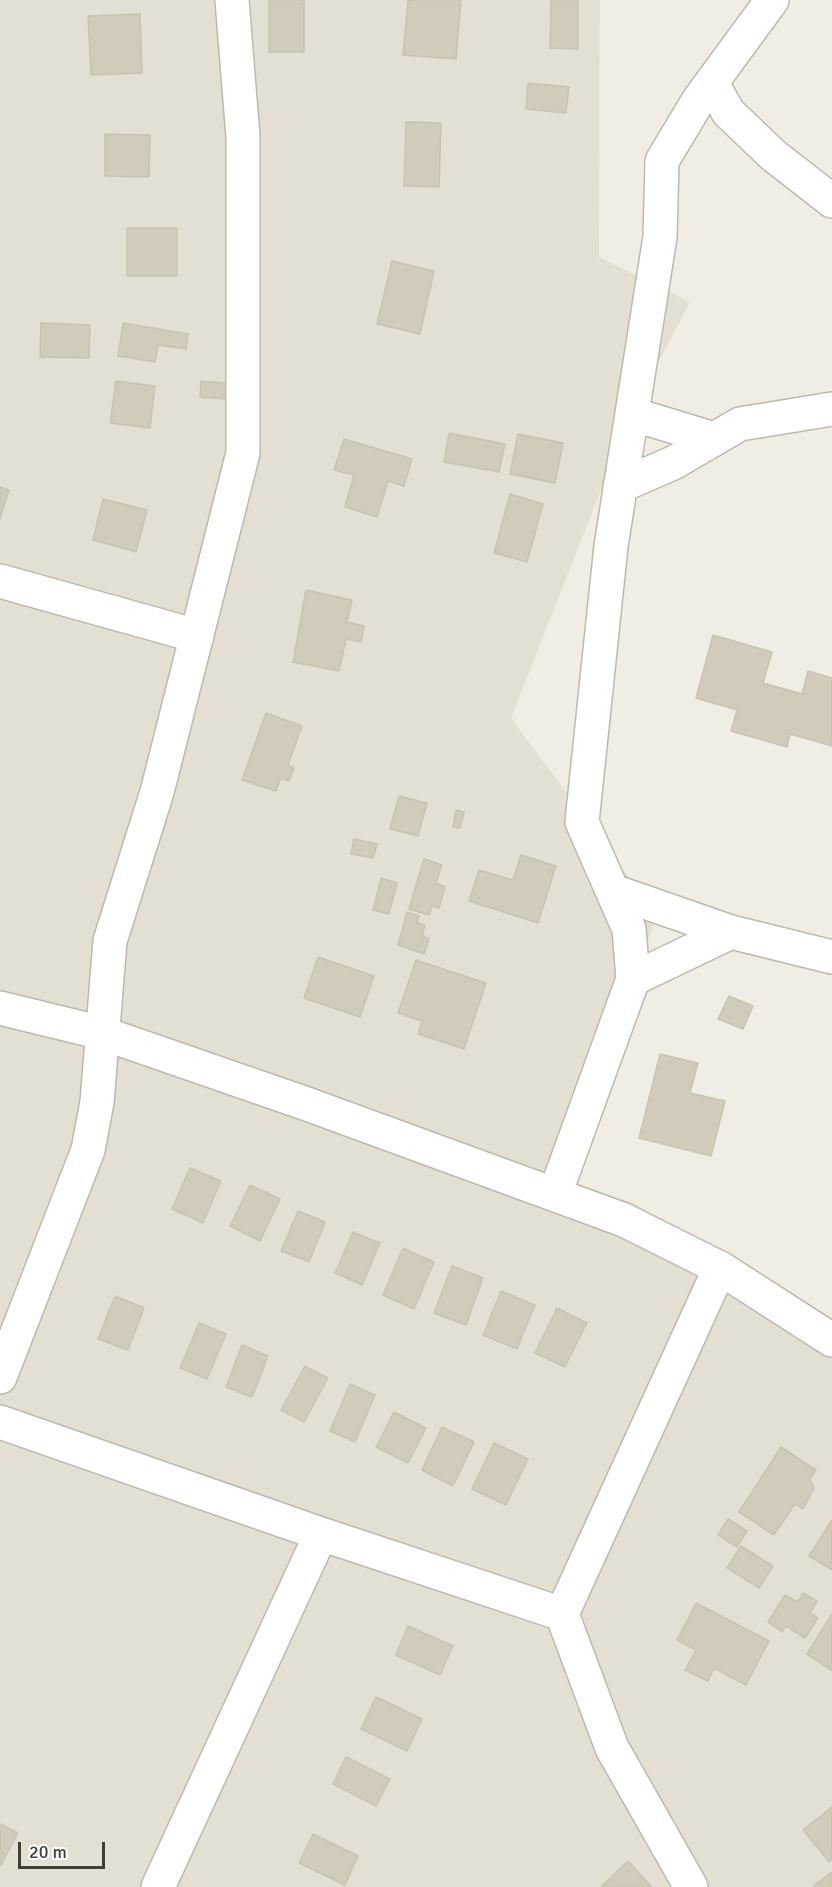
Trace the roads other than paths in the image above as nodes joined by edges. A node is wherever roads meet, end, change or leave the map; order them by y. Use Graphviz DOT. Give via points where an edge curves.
graph roads {
  1 [pos="232,0"];
  2 [pos="772,0"];
  3 [pos="712,83"];
  4 [pos="832,201"];
  5 [pos="832,409"];
  6 [pos="632,414"];
  7 [pos="714,440"];
  8 [pos="620,486"];
  9 [pos="0,581"];
  10 [pos="196,636"];
  11 [pos="613,891"];
  12 [pos="730,932"];
  13 [pos="832,957"];
  14 [pos="633,979"];
  15 [pos="0,1008"];
  16 [pos="102,1033"];
  17 [pos="555,1194"];
  18 [pos="720,1268"];
  19 [pos="832,1340"];
  20 [pos="0,1377"];
  21 [pos="0,1422"];
  22 [pos="321,1534"];
  23 [pos="562,1614"];
  24 [pos="158,1887"];
  25 [pos="692,1887"];
  1 -- 10 [label="street" via="243,137 243,453"];
  2 -- 3 [label="street"];
  3 -- 4 [label="street" via="728,112 773,155"];
  3 -- 6 [label="street" via="662,162 660,237"];
  5 -- 7 [label="street" via="740,424"];
  6 -- 7 [label="street"];
  6 -- 8 [label="street"];
  7 -- 8 [label="street"];
  8 -- 11 [label="street" via="582,822"];
  9 -- 10 [label="street"];
  10 -- 16 [label="street" via="157,792 110,941"];
  11 -- 12 [label="street"];
  11 -- 14 [label="street" via="629,929"];
  12 -- 13 [label="street"];
  12 -- 14 [label="street"];
  14 -- 17 [label="street"];
  15 -- 16 [label="street"];
  16 -- 17 [label="street"];
  16 -- 20 [label="street" via="97,1102 88,1149"];
  17 -- 18 [label="street" via="624,1220"];
  18 -- 19 [label="street"];
  18 -- 23 [label="street"];
  21 -- 22 [label="street"];
  22 -- 23 [label="street"];
  22 -- 24 [label="street"];
  23 -- 25 [label="street" via="612,1748"];
}
